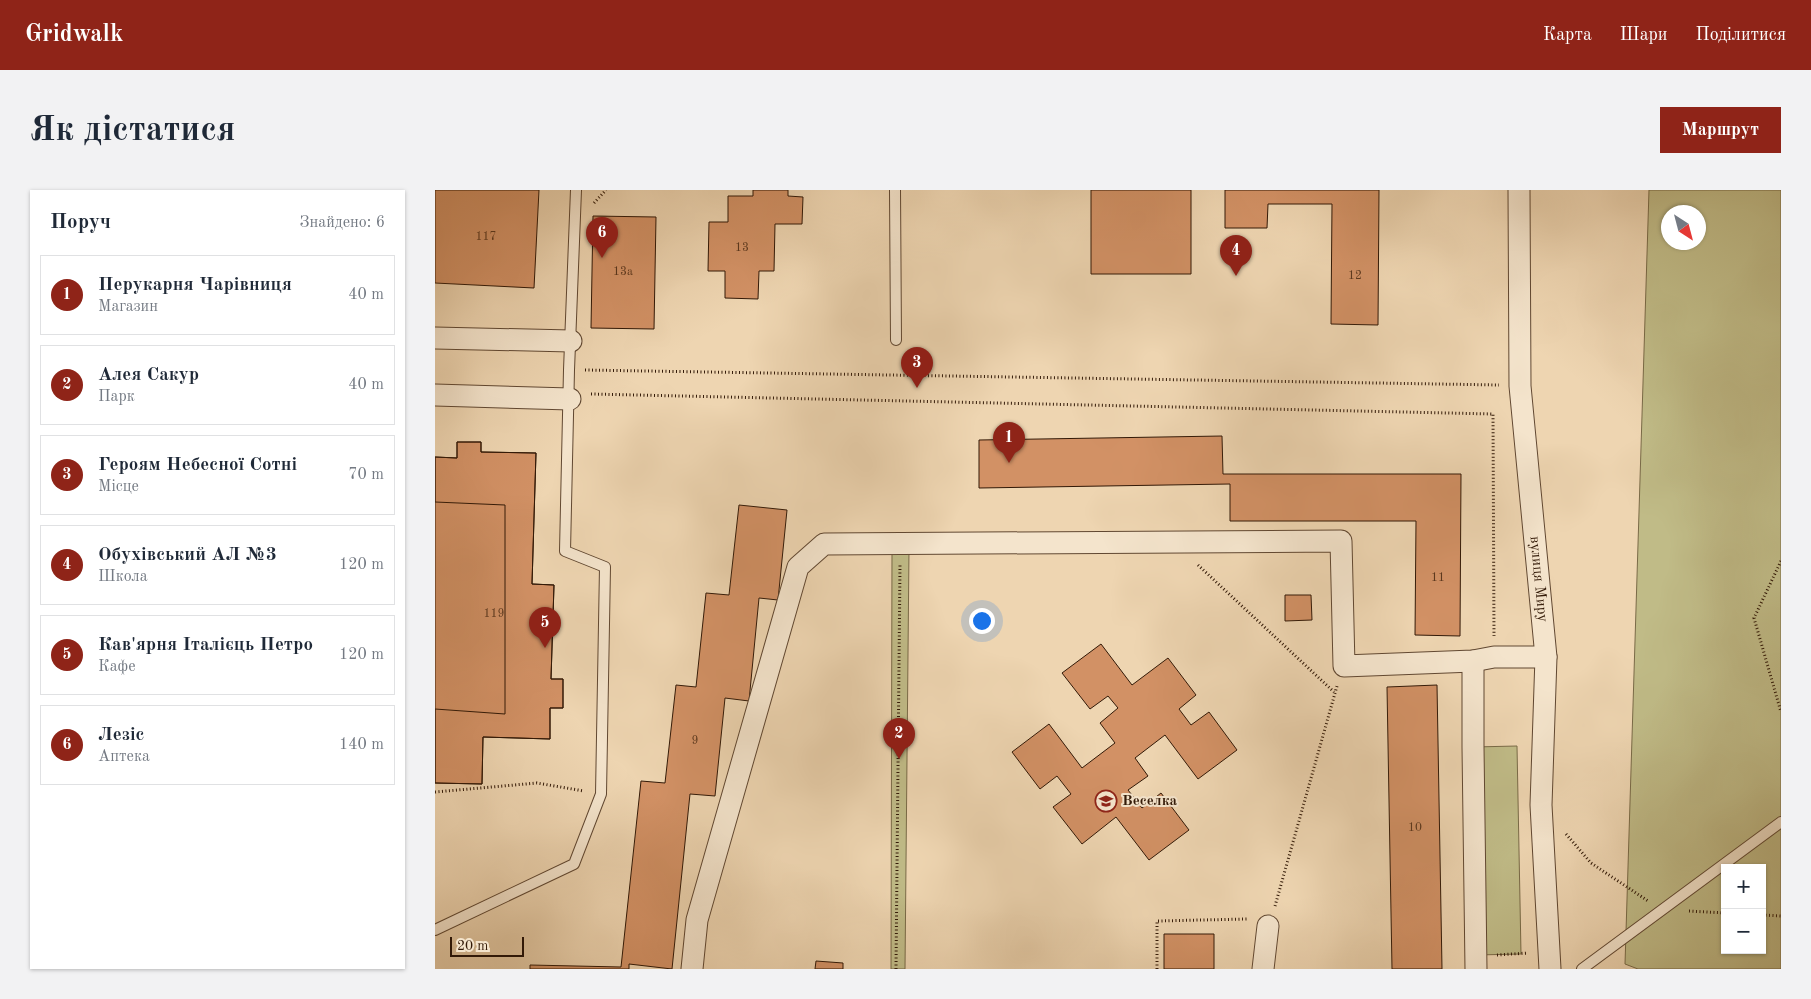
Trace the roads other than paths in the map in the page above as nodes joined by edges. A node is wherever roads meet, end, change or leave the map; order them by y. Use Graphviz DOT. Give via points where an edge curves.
graph roads {
  1 [pos="576,190"];
  2 [pos="895,190"];
  3 [pos="1519,190"];
  4 [pos="435,338"];
  5 [pos="896,340"];
  6 [pos="571,341"];
  7 [pos="435,395"];
  8 [pos="570,397"];
  9 [pos="1546,658"];
  10 [pos="1473,661"];
  11 [pos="1781,822"];
  12 [pos="1268,926"];
  13 [pos="435,930"];
  14 [pos="1550,959"];
  15 [pos="1476,962"];
  16 [pos="692,969"];
  17 [pos="1263,969"];
  18 [pos="1582,969"];
  1 -- 6 [label="lane"];
  2 -- 5 [label="lane"];
  3 -- 9 [label="street, вулиця Миру" via="1520,386"];
  4 -- 6 [label="street"];
  6 -- 8 [label="lane"];
  7 -- 8 [label="street"];
  8 -- 13 [label="lane" via="565,551 605,567 601,794 574,864"];
  9 -- 10 [label="street" via="1494,657"];
  9 -- 14 [label="street, вулиця Миру" via="1541,805"];
  10 -- 15 [label="street"];
  10 -- 16 [label="street" via="1343,666 1341,540 824,544 798,567 697,920"];
  11 -- 18 [label="lane"];
  12 -- 17 [label="street"];
}
